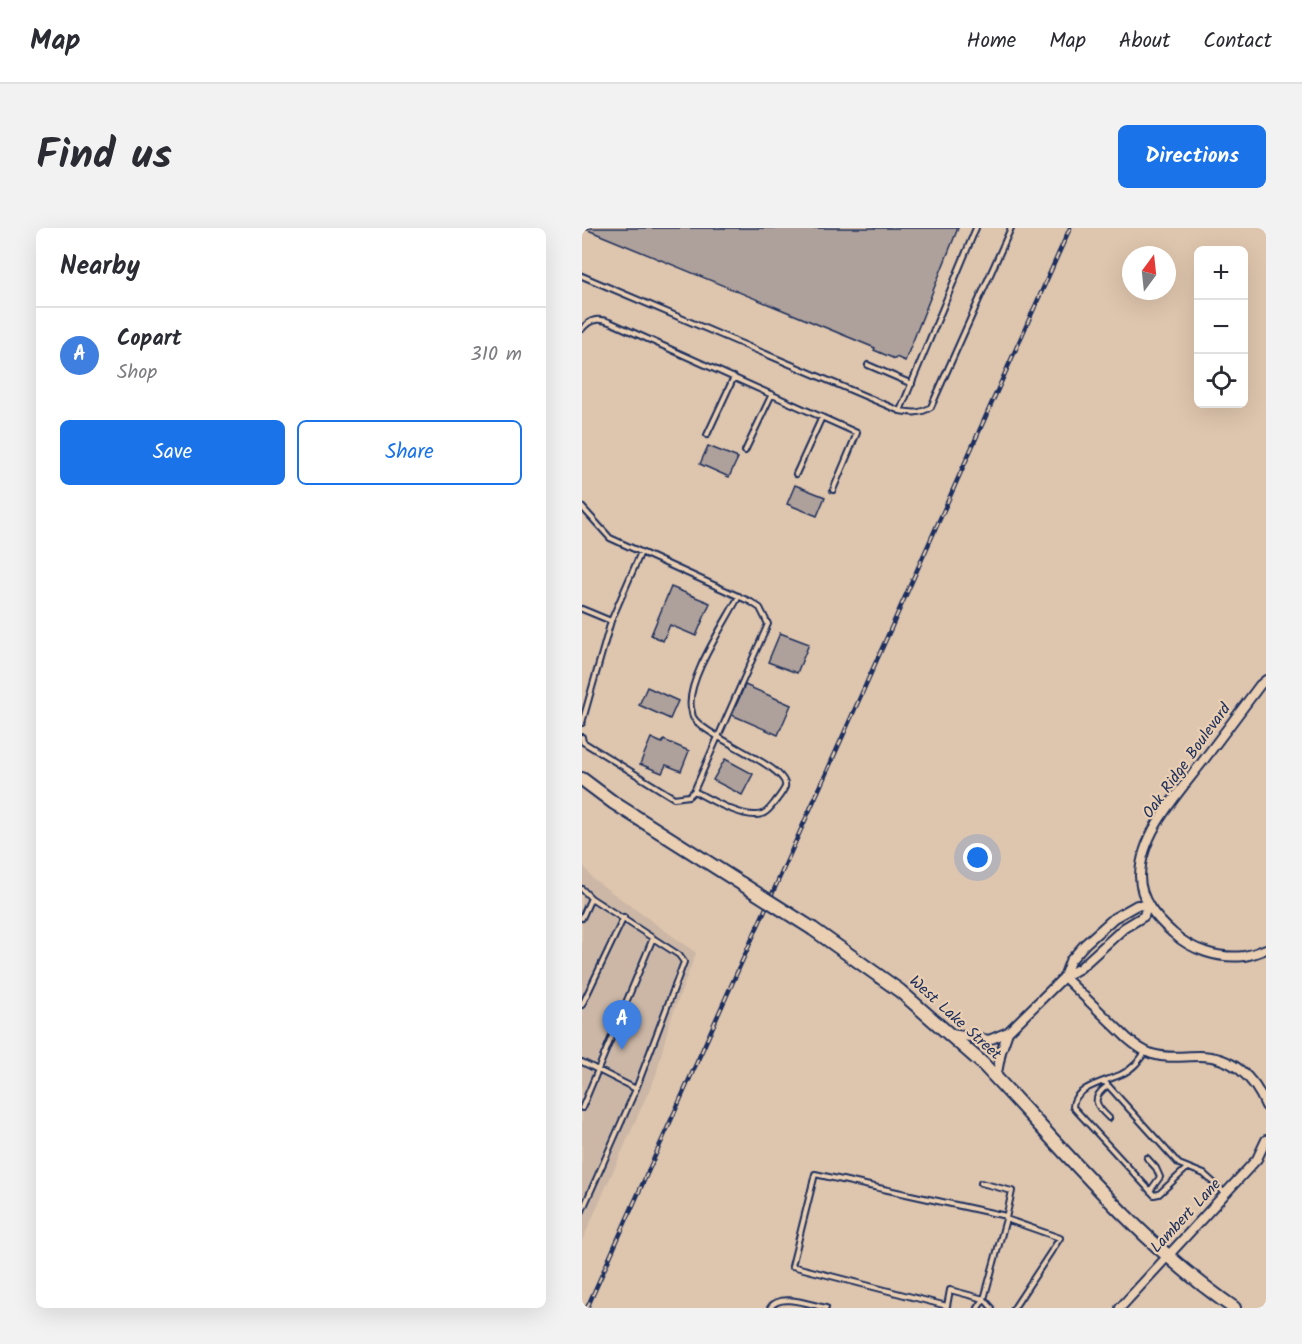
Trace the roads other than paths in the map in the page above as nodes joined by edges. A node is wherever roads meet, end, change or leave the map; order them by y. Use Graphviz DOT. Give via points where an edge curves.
graph roads {
  1 [pos="976,228"];
  2 [pos="1011,228"];
  3 [pos="582,276"];
  4 [pos="582,329"];
  5 [pos="868,365"];
  6 [pos="734,377"];
  7 [pos="912,384"];
  8 [pos="772,394"];
  9 [pos="900,411"];
  10 [pos="822,417"];
  11 [pos="707,435"];
  12 [pos="745,451"];
  13 [pos="796,474"];
  14 [pos="832,490"];
  15 [pos="582,507"];
  16 [pos="641,552"];
  17 [pos="739,596"];
  18 [pos="582,609"];
  19 [pos="611,621"];
  20 [pos="1266,680"];
  21 [pos="582,723"];
  22 [pos="582,737"];
  23 [pos="718,737"];
  24 [pos="582,779"];
  25 [pos="582,789"];
  26 [pos="694,791"];
  27 [pos="614,803"];
  28 [pos="582,889"];
  29 [pos="591,898"];
  30 [pos="1147,906"];
  31 [pos="624,917"];
  32 [pos="582,918"];
  33 [pos="653,938"];
  34 [pos="1266,950"];
  35 [pos="1064,977"];
  36 [pos="582,1005"];
  37 [pos="1008,1032"];
  38 [pos="951,1034"];
  39 [pos="1146,1051"];
  40 [pos="582,1062"];
  41 [pos="599,1069"];
  42 [pos="996,1078"];
  43 [pos="1104,1081"];
  44 [pos="1107,1086"];
  45 [pos="636,1089"];
  46 [pos="1266,1106"];
  47 [pos="582,1108"];
  48 [pos="1109,1118"];
  49 [pos="1266,1140"];
  50 [pos="1147,1158"];
  51 [pos="1187,1168"];
  52 [pos="981,1183"];
  53 [pos="1150,1191"];
  54 [pos="1225,1193"];
  55 [pos="582,1211"];
  56 [pos="1006,1217"];
  57 [pos="1168,1255"];
  58 [pos="984,1299"];
  59 [pos="947,1307"];
  60 [pos="770,1308"];
  61 [pos="826,1308"];
  62 [pos="978,1308"];
  63 [pos="992,1308"];
  64 [pos="1014,1308"];
  65 [pos="1120,1308"];
  66 [pos="1234,1308"];
  1 -- 7 [label="lane"];
  2 -- 9 [label="lane" via="931,407 916,414"];
  3 -- 9 [label="lane"];
  4 -- 6 [label="lane" via="587,322 603,320"];
  5 -- 7 [label="lane"];
  6 -- 8 [label="lane"];
  6 -- 11 [label="lane"];
  7 -- 9 [label="lane"];
  8 -- 10 [label="lane"];
  8 -- 12 [label="lane"];
  10 -- 13 [label="lane"];
  10 -- 14 [label="lane" via="857,433"];
  15 -- 16 [label="lane" via="610,538"];
  16 -- 17 [label="lane"];
  16 -- 19 [label="lane"];
  17 -- 23 [label="lane" via="693,682 691,693 693,718"];
  17 -- 23 [label="lane" via="760,608 768,624"];
  18 -- 19 [label="lane"];
  19 -- 21 [label="lane"];
  20 -- 30 [label="street, Oak Ridge Boulevard" via="1150,837 1140,877"];
  22 -- 26 [label="lane" via="584,742 674,798 689,796"];
  23 -- 26 [label="lane"];
  23 -- 26 [label="lane" via="784,778 784,789 765,814 757,816 723,807"];
  24 -- 27 [label="highway, West Lake Street"];
  25 -- 27 [label="highway, West Lake Street"];
  27 -- 38 [label="highway, West Lake Street, bridge" via="813,929 900,991"];
  28 -- 29 [label="lane"];
  29 -- 31 [label="lane"];
  29 -- 32 [label="lane"];
  30 -- 34 [label="street, Oak Ridge Boulevard" via="1185,944 1211,954 1244,956"];
  30 -- 35 [label="street" via="1144,916"];
  30 -- 35 [label="street" via="1137,905 1114,918 1070,961"];
  31 -- 33 [label="lane"];
  31 -- 36 [label="lane"];
  33 -- 41 [label="lane"];
  33 -- 45 [label="lane" via="680,954 684,962"];
  35 -- 37 [label="street"];
  35 -- 39 [label="street" via="1128,1039"];
  37 -- 38 [label="street" via="989,1040"];
  37 -- 42 [label="street"];
  38 -- 42 [label="highway, West Lake Street"];
  39 -- 43 [label="lane" via="1137,1064"];
  39 -- 46 [label="street" via="1177,1058 1209,1056 1233,1064 1255,1083"];
  40 -- 41 [label="lane"];
  41 -- 45 [label="lane"];
  41 -- 47 [label="lane"];
  42 -- 57 [label="highway, West Lake Street"];
  43 -- 44 [label="lane"];
  43 -- 53 [label="lane" via="1076,1096 1072,1107"];
  44 -- 48 [label="lane" via="1099,1092 1096,1103"];
  44 -- 51 [label="lane"];
  45 -- 55 [label="lane"];
  49 -- 54 [label="street, Lambert Lane" via="1257,1159"];
  50 -- 53 [label="lane" via="1160,1177"];
  51 -- 53 [label="lane" via="1159,1194"];
  51 -- 54 [label="lane" via="1204,1174"];
  52 -- 56 [label="lane" via="1012,1191"];
  54 -- 57 [label="street, Lambert Lane"];
  56 -- 58 [label="lane"];
  56 -- 59 [label="lane" via="815,1174 792,1266"];
  56 -- 64 [label="lane" via="1060,1238"];
  57 -- 65 [label="street, Lambert Lane"];
  57 -- 66 [label="highway, West Lake Street"];
  58 -- 59 [label="lane" via="950,1290"];
  58 -- 62 [label="lane"];
  58 -- 63 [label="lane"];
  60 -- 61 [label="lane" via="780,1300"];
}
